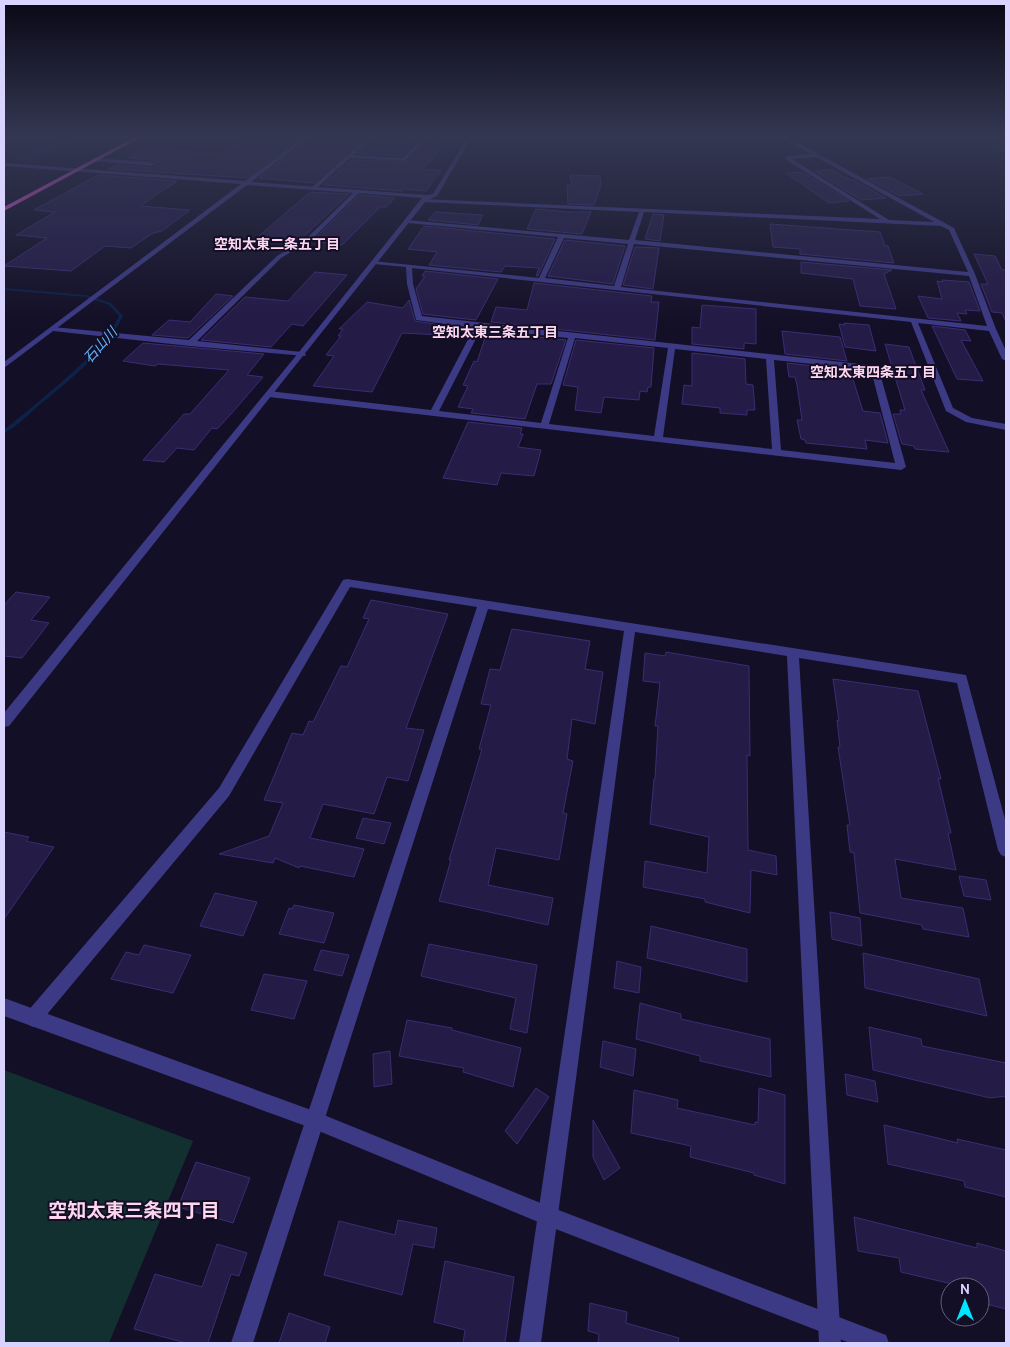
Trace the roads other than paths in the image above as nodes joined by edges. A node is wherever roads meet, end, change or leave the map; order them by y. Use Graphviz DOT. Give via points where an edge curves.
graph roads {
  1 [pos="24,198"];
  2 [pos="225,198"];
  3 [pos="351,198"];
  4 [pos="416,198"];
  5 [pos="851,198"];
  6 [pos="897,198"];
  7 [pos="426,199"];
  8 [pos="4,209"];
  9 [pos="642,210"];
  10 [pos="408,221"];
  11 [pos="889,222"];
  12 [pos="945,224"];
  13 [pos="562,235"];
  14 [pos="632,242"];
  15 [pos="374,262"];
  16 [pos="409,266"];
  17 [pos="972,274"];
  18 [pos="541,280"];
  19 [pos="617,288"];
  20 [pos="913,319"];
  21 [pos="479,326"];
  22 [pos="53,329"];
  23 [pos="992,329"];
  24 [pos="572,336"];
  25 [pos="190,344"];
  26 [pos="672,346"];
  27 [pos="302,354"];
  28 [pos="1006,356"];
  29 [pos="770,357"];
  30 [pos="4,366"];
  31 [pos="269,394"];
  32 [pos="434,413"];
  33 [pos="544,426"];
  34 [pos="1006,428"];
  35 [pos="658,439"];
  36 [pos="777,453"];
  37 [pos="484,604"];
  38 [pos="630,626"];
  39 [pos="793,653"];
  40 [pos="4,722"];
  41 [pos="1006,850"];
  42 [pos="4,1007"];
  43 [pos="33,1018"];
  44 [pos="314,1120"];
  45 [pos="548,1216"];
  46 [pos="829,1334"];
  47 [pos="242,1343"];
  48 [pos="530,1343"];
  49 [pos="878,1343"];
  1 -- 8 [label="highway"];
  2 -- 22 [label="street"];
  3 -- 25 [label="street" via="309,239 279,257"];
  4 -- 7 [label="street"];
  5 -- 11 [label="street"];
  6 -- 12 [label="street"];
  7 -- 9 [label="street"];
  7 -- 10 [label="street"];
  9 -- 11 [label="street"];
  9 -- 14 [label="street"];
  10 -- 13 [label="street"];
  10 -- 15 [label="street"];
  11 -- 12 [label="street"];
  12 -- 17 [label="street" via="952,229"];
  13 -- 14 [label="street"];
  13 -- 18 [label="street"];
  14 -- 17 [label="street"];
  14 -- 19 [label="street"];
  15 -- 16 [label="street"];
  15 -- 27 [label="street"];
  16 -- 18 [label="street"];
  16 -- 21 [label="street" via="419,318"];
  17 -- 23 [label="street"];
  18 -- 19 [label="street"];
  19 -- 20 [label="street"];
  20 -- 23 [label="street"];
  20 -- 34 [label="street" via="949,409 972,422"];
  21 -- 24 [label="street"];
  21 -- 32 [label="street"];
  22 -- 25 [label="street"];
  22 -- 30 [label="street"];
  23 -- 28 [label="street"];
  24 -- 26 [label="street"];
  24 -- 33 [label="street"];
  25 -- 27 [label="street"];
  26 -- 29 [label="street"];
  26 -- 35 [label="street"];
  27 -- 31 [label="street"];
  29 -- 36 [label="street"];
  29 -- 36 [label="street" via="875,368 902,467"];
  31 -- 32 [label="street"];
  31 -- 40 [label="street"];
  32 -- 33 [label="street"];
  33 -- 35 [label="street"];
  35 -- 36 [label="street"];
  37 -- 38 [label="street"];
  37 -- 43 [label="street" via="346,583 224,792"];
  37 -- 44 [label="street"];
  38 -- 39 [label="street"];
  38 -- 45 [label="street"];
  39 -- 41 [label="street" via="962,680"];
  39 -- 46 [label="street"];
  42 -- 43 [label="street"];
  43 -- 44 [label="street"];
  44 -- 45 [label="street"];
  44 -- 47 [label="street"];
  45 -- 46 [label="street"];
  45 -- 48 [label="street"];
  46 -- 49 [label="street"];
}
